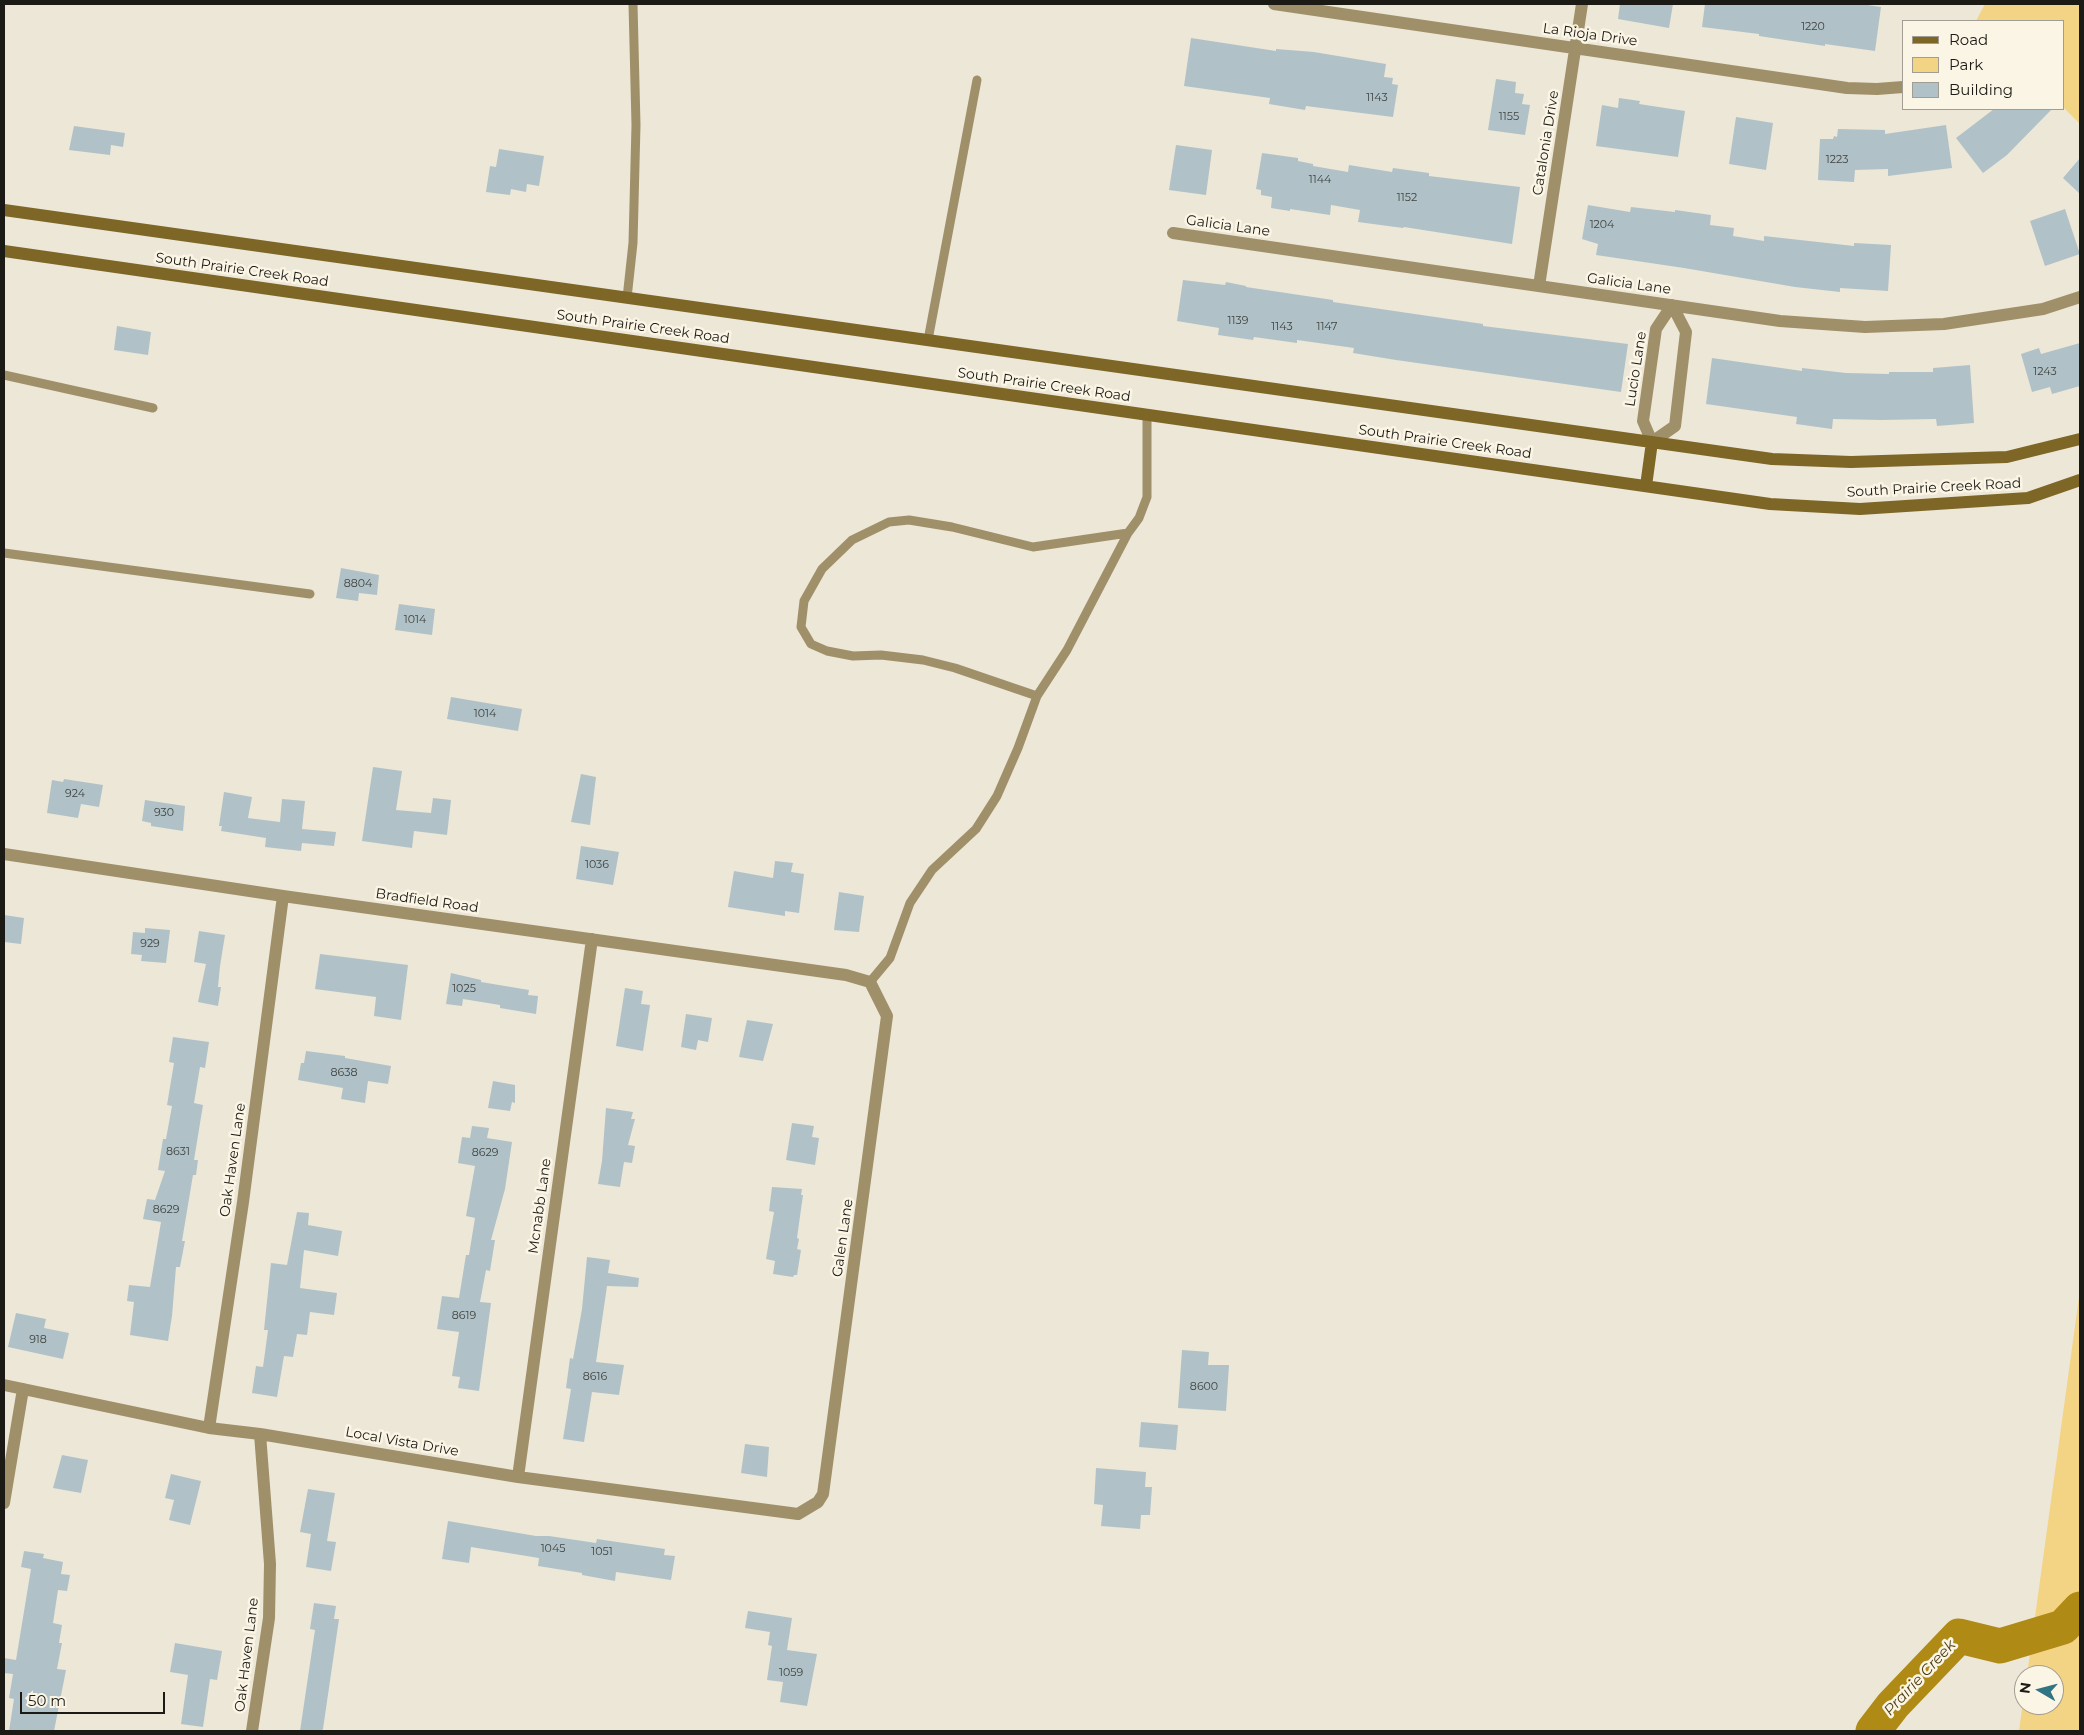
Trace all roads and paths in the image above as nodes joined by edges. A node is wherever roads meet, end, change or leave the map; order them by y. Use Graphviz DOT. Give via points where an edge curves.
graph roads {
  1 [pos="633,4"];
  2 [pos="639,4"];
  3 [pos="1274,4"];
  4 [pos="1582,4"];
  5 [pos="634,17"];
  6 [pos="1576,48"];
  7 [pos="977,80"];
  8 [pos="1902,87"];
  9 [pos="4,210"];
  10 [pos="1173,233"];
  11 [pos="4,251"];
  12 [pos="1539,286"];
  13 [pos="2080,297"];
  14 [pos="627,298"];
  15 [pos="1672,305"];
  16 [pos="928,340"];
  17 [pos="4,375"];
  18 [pos="153,408"];
  19 [pos="1147,415"];
  20 [pos="2080,439"];
  21 [pos="1652,442"];
  22 [pos="2080,480"];
  23 [pos="1646,486"];
  24 [pos="1128,534"];
  25 [pos="4,553"];
  26 [pos="310,594"];
  27 [pos="1037,696"];
  28 [pos="4,854"];
  29 [pos="282,896"];
  30 [pos="592,939"];
  31 [pos="870,982"];
  32 [pos="4,1385"];
  33 [pos="22,1389"];
  34 [pos="209,1428"];
  35 [pos="260,1434"];
  36 [pos="518,1477"];
  37 [pos="4,1503"];
  38 [pos="798,1514"];
  39 [pos="252,1731"];
  1 -- 5 [label="lane"];
  2 -- 5 [label="lane"];
  3 -- 6 [label="street, La Rioja Drive"];
  4 -- 6 [label="street, Catalonia Drive"];
  5 -- 14 [label="lane" via="636,125 633,244"];
  6 -- 8 [label="street, La Rioja Drive" via="1846,88"];
  6 -- 12 [label="street, Catalonia Drive"];
  7 -- 16 [label="lane"];
  9 -- 14 [label="main road, South Prairie Creek Road"];
  10 -- 12 [label="street, Galicia Lane"];
  11 -- 19 [label="main road, South Prairie Creek Road"];
  12 -- 15 [label="street, Galicia Lane"];
  13 -- 15 [label="street, Galicia Lane" via="2043,309 1953,322 1865,327 1780,321"];
  14 -- 16 [label="main road, South Prairie Creek Road"];
  15 -- 21 [label="street, Lucio Lane" via="1656,329 1643,421"];
  15 -- 21 [label="street" via="1686,332 1674,426"];
  16 -- 21 [label="main road, South Prairie Creek Road"];
  17 -- 18 [label="lane"];
  19 -- 23 [label="main road, South Prairie Creek Road"];
  19 -- 24 [label="lane" via="1147,497"];
  20 -- 21 [label="main road, South Prairie Creek Road" via="2007,458 1851,462 1772,459"];
  21 -- 23 [label="main road"];
  22 -- 23 [label="main road, South Prairie Creek Road" via="2028,498 1860,509 1770,504"];
  24 -- 27 [label="lane" via="1067,650"];
  24 -- 27 [label="lane" via="1033,547 952,527 909,520 889,522 852,540 822,569 804,601 801,627 811,644 827,651 852,656 881,655 923,660"];
  25 -- 26 [label="lane"];
  27 -- 31 [label="lane" via="997,796 976,829 932,870 910,903 890,958"];
  28 -- 29 [label="street, Bradfield Road"];
  29 -- 30 [label="street, Bradfield Road"];
  29 -- 34 [label="street, Oak Haven Lane" via="243,1202"];
  30 -- 31 [label="street, Bradfield Road" via="846,975"];
  30 -- 36 [label="street, Mcnabb Lane"];
  31 -- 38 [label="street, Galen Lane" via="887,1016 884,1050 823,1494 818,1502"];
  32 -- 33 [label="street, Local Vista Drive"];
  33 -- 34 [label="street, Local Vista Drive"];
  33 -- 37 [label="street"];
  34 -- 35 [label="street, Local Vista Drive"];
  35 -- 36 [label="street, Local Vista Drive"];
  35 -- 39 [label="street, Oak Haven Lane" via="270,1564 269,1618"];
  36 -- 38 [label="street, Local Vista Drive"];
}
